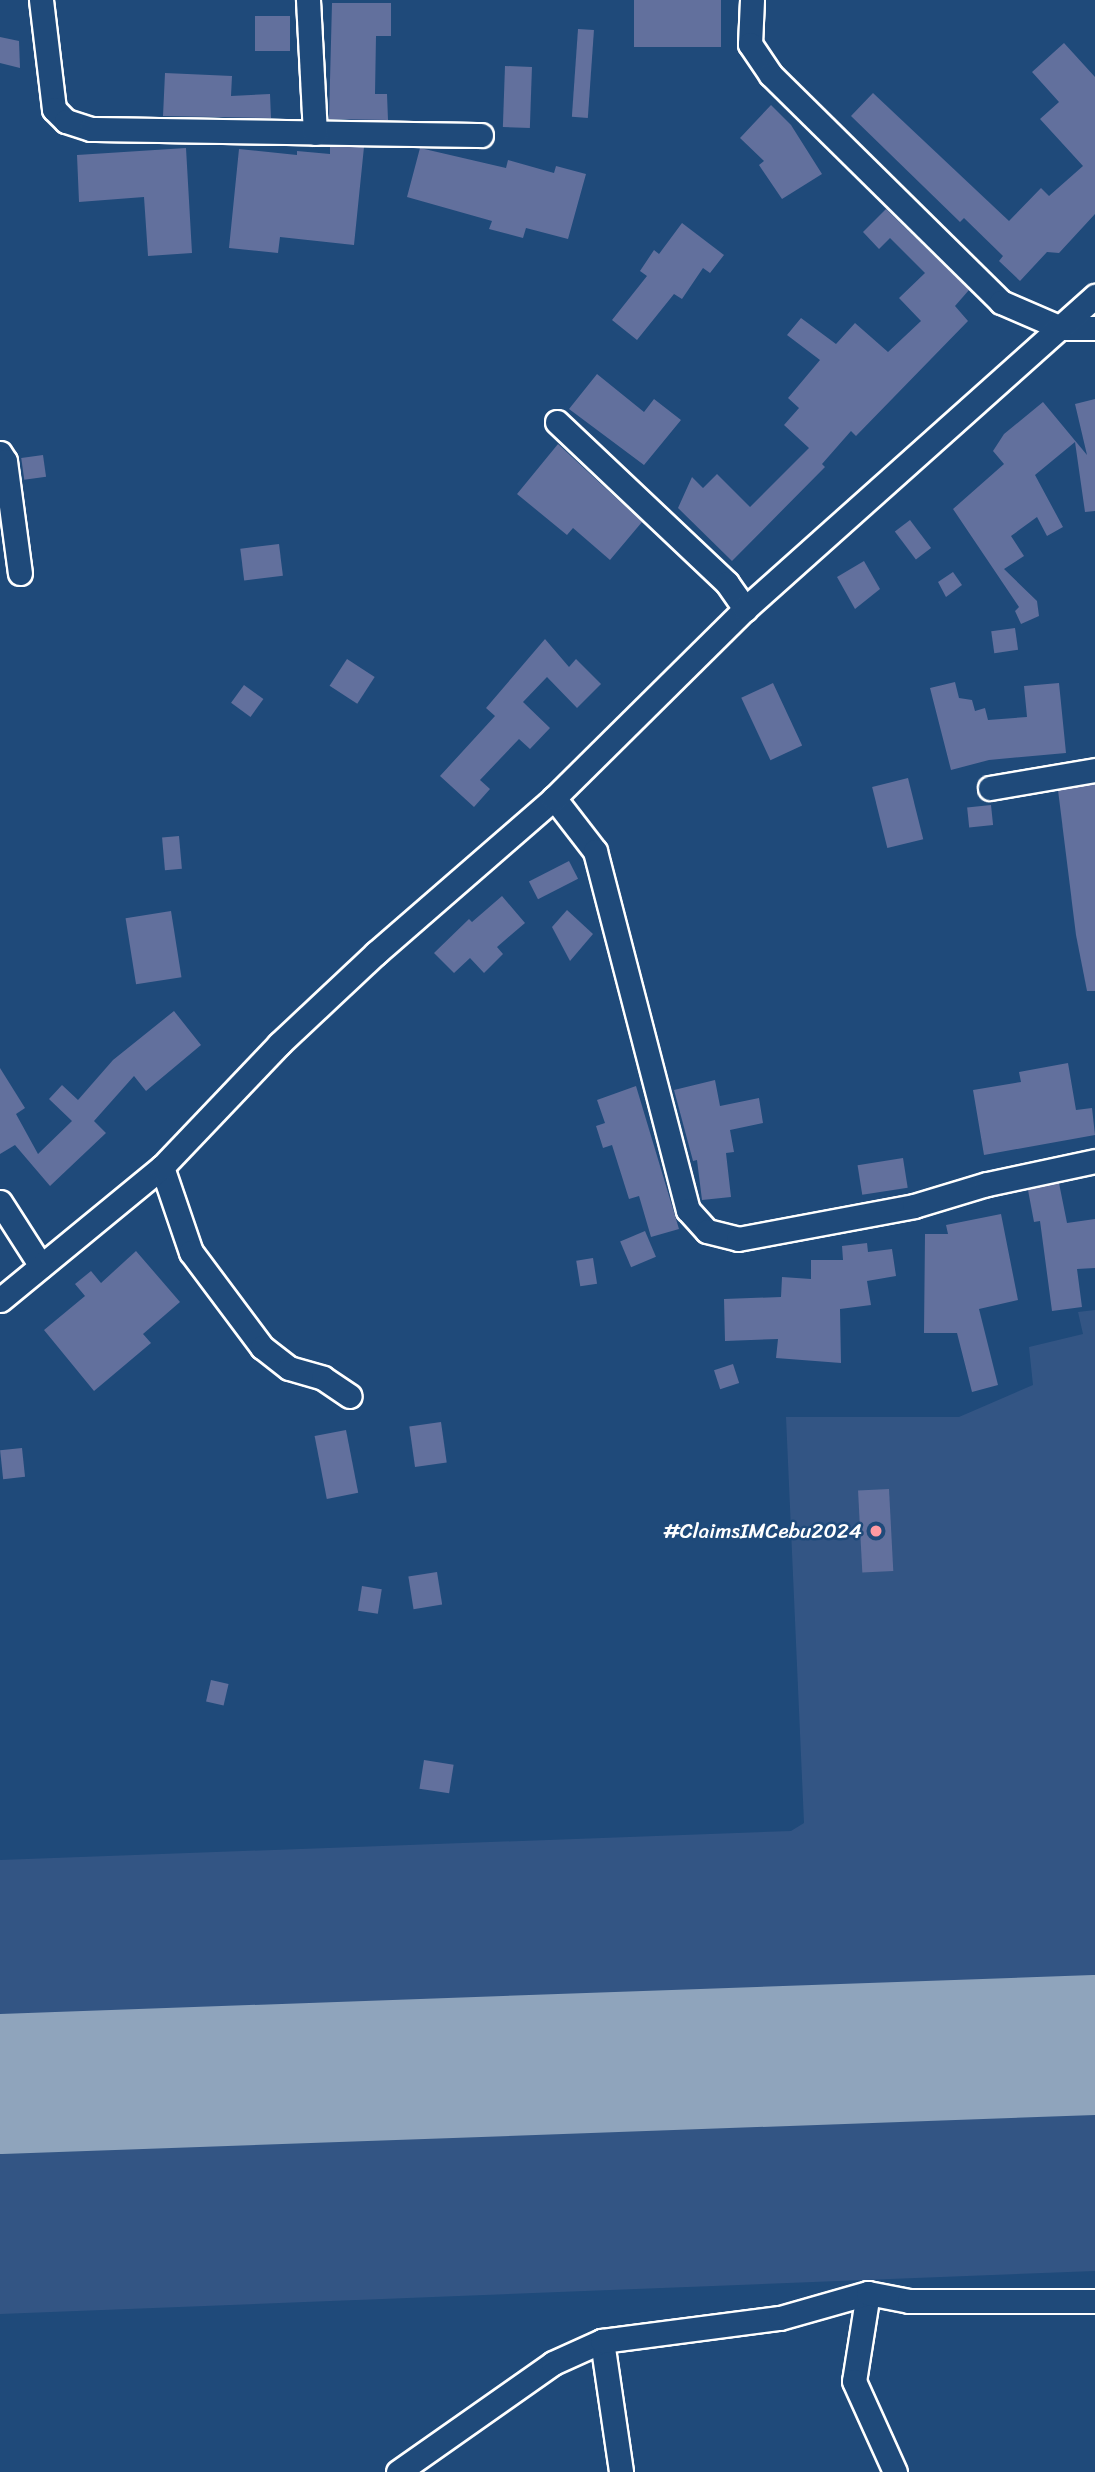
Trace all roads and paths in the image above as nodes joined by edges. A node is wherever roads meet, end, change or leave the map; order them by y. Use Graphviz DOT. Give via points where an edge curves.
graph roads {
  1 [pos="41,0"];
  2 [pos="308,0"];
  3 [pos="752,0"];
  4 [pos="315,133"];
  5 [pos="481,135"];
  6 [pos="1095,296"];
  7 [pos="1061,328"];
  8 [pos="1095,328"];
  9 [pos="557,422"];
  10 [pos="0,453"];
  11 [pos="20,573"];
  12 [pos="745,609"];
  13 [pos="1095,770"];
  14 [pos="990,788"];
  15 [pos="554,797"];
  16 [pos="1095,1161"];
  17 [pos="162,1167"];
  18 [pos="0,1202"];
  19 [pos="41,1266"];
  20 [pos="0,1300"];
  21 [pos="350,1396"];
  22 [pos="867,2293"];
  23 [pos="1095,2301"];
  24 [pos="602,2341"];
  25 [pos="398,2472"];
  26 [pos="621,2472"];
  27 [pos="895,2472"];
  1 -- 4 [label="street" via="50,90 54,109 66,121 128,132"];
  2 -- 4 [label="street"];
  3 -- 7 [label="street" via="750,44 771,75 1000,302"];
  4 -- 5 [label="street"];
  6 -- 7 [label="street"];
  7 -- 8 [label="street"];
  7 -- 12 [label="street"];
  9 -- 12 [label="street" via="727,583"];
  10 -- 11 [label="street" via="5,461"];
  12 -- 15 [label="street"];
  13 -- 14 [label="street"];
  15 -- 16 [label="street" via="596,851 688,1210 707,1231 738,1239 914,1206 987,1184"];
  15 -- 17 [label="street" via="279,1044"];
  17 -- 19 [label="street"];
  17 -- 21 [label="street" via="191,1252 254,1338 289,1368 323,1378"];
  18 -- 19 [label="street"];
  19 -- 20 [label="street"];
  22 -- 23 [label="street" via="909,2301"];
  22 -- 24 [label="street" via="780,2318"];
  22 -- 27 [label="street" via="854,2381"];
  24 -- 25 [label="street" via="553,2363"];
  24 -- 26 [label="street"];
}
